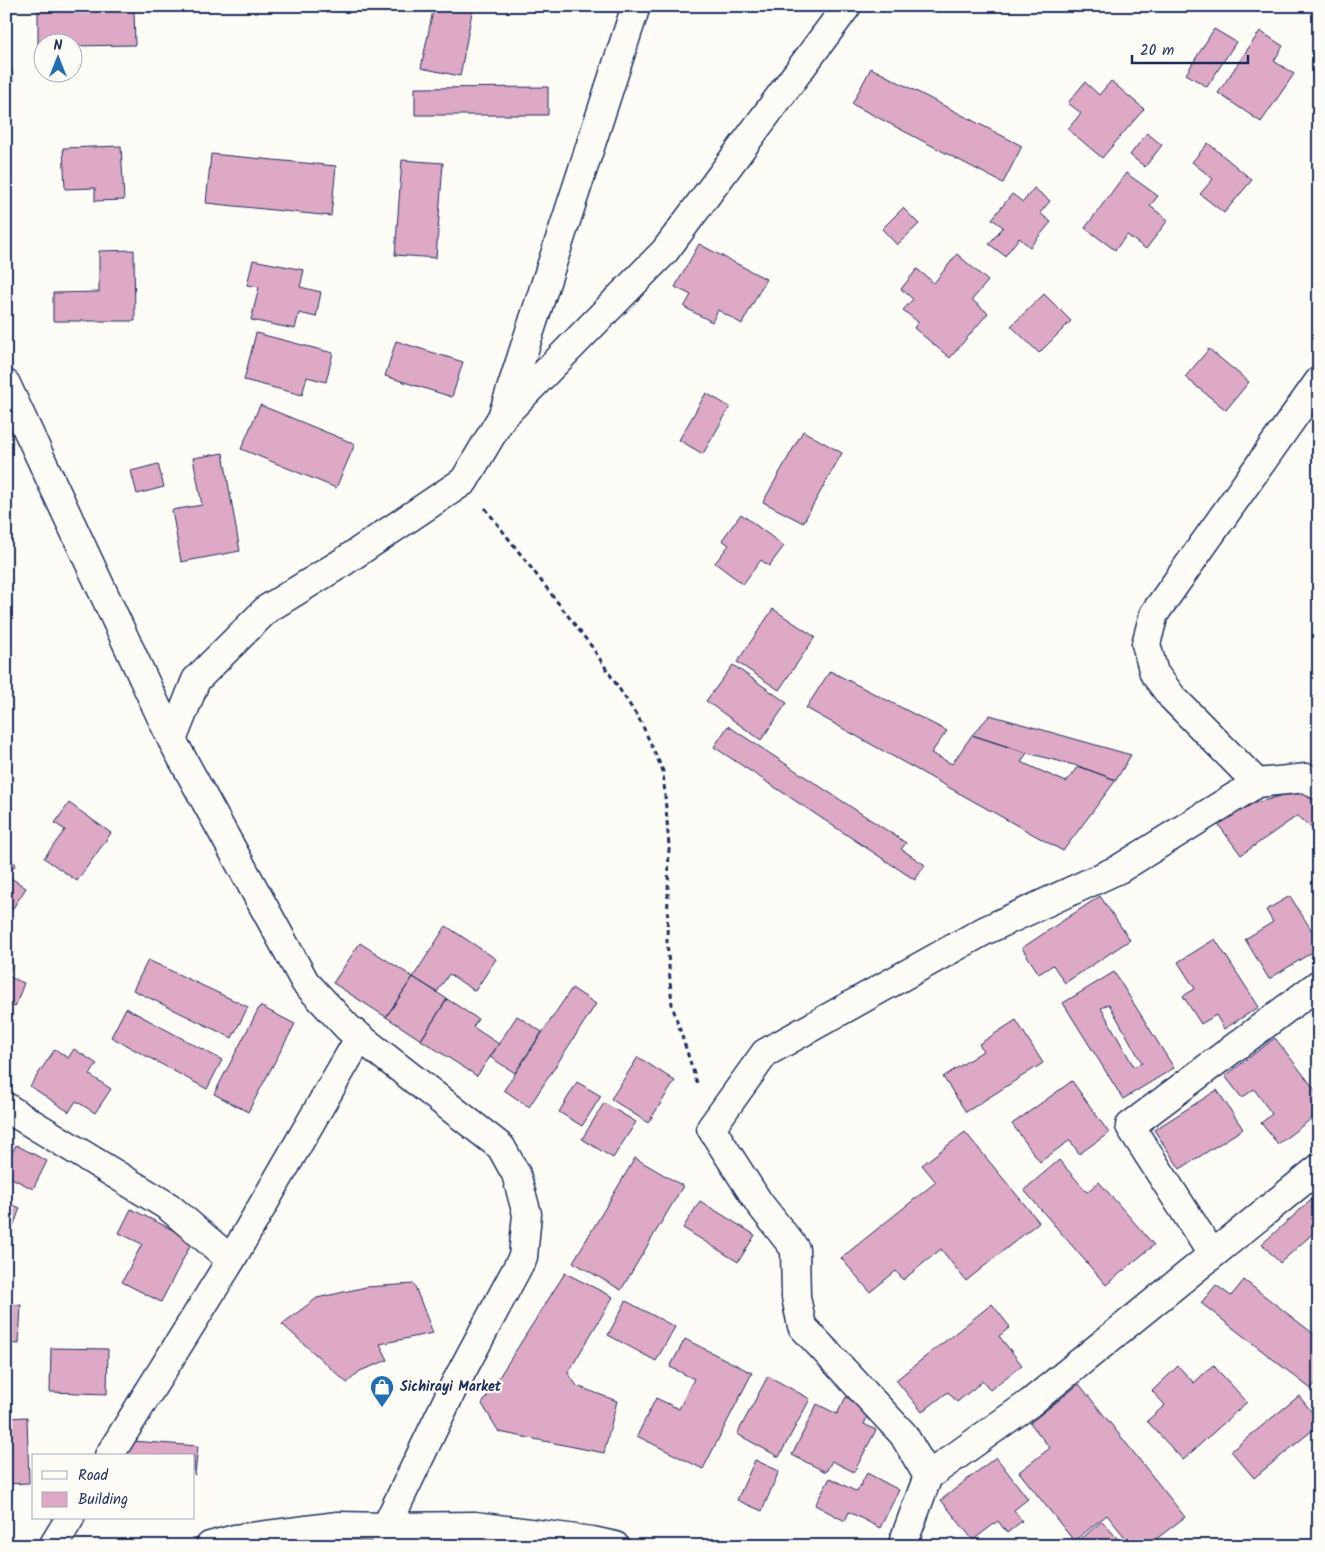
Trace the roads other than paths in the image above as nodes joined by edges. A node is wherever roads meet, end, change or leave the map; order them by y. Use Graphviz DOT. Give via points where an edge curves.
graph roads {
  1 [pos="636,6"];
  2 [pos="847,6"];
  3 [pos="6,384"];
  4 [pos="1316,390"];
  5 [pos="502,417"];
  6 [pos="172,740"];
  7 [pos="1257,783"];
  8 [pos="1319,786"];
  9 [pos="1319,984"];
  10 [pos="360,1037"];
  11 [pos="6,1107"];
  12 [pos="1319,1168"];
  13 [pos="1212,1254"];
  14 [pos="231,1260"];
  15 [pos="110,1454"];
  16 [pos="928,1476"];
  17 [pos="69,1520"];
  18 [pos="386,1536"];
  19 [pos="53,1546"];
  20 [pos="210,1546"];
  21 [pos="614,1546"];
  22 [pos="902,1546"];
  1 -- 5 [label="street"];
  2 -- 5 [label="street" via="665,251"];
  3 -- 6 [label="street"];
  4 -- 7 [label="street" via="1154,614 1146,644 1154,673 1172,698"];
  5 -- 6 [label="street" via="464,482 267,609 196,680"];
  6 -- 10 [label="street" via="305,982"];
  7 -- 8 [label="street" via="1307,778"];
  7 -- 16 [label="street" via="1119,869 984,931 764,1053 711,1128 759,1203 795,1250 796,1297 802,1326 903,1434"];
  9 -- 13 [label="street" via="1130,1126"];
  10 -- 14 [label="street"];
  10 -- 18 [label="street" via="500,1147 516,1174 527,1214 523,1256 454,1386"];
  11 -- 14 [label="street" via="170,1207"];
  12 -- 13 [label="street"];
  13 -- 16 [label="street" via="1030,1403"];
  14 -- 15 [label="street"];
  16 -- 22 [label="street"];
  17 -- 19 [label="street"];
  18 -- 20 [label="street" via="338,1526 235,1539"];
  18 -- 21 [label="street" via="475,1526"];
}
